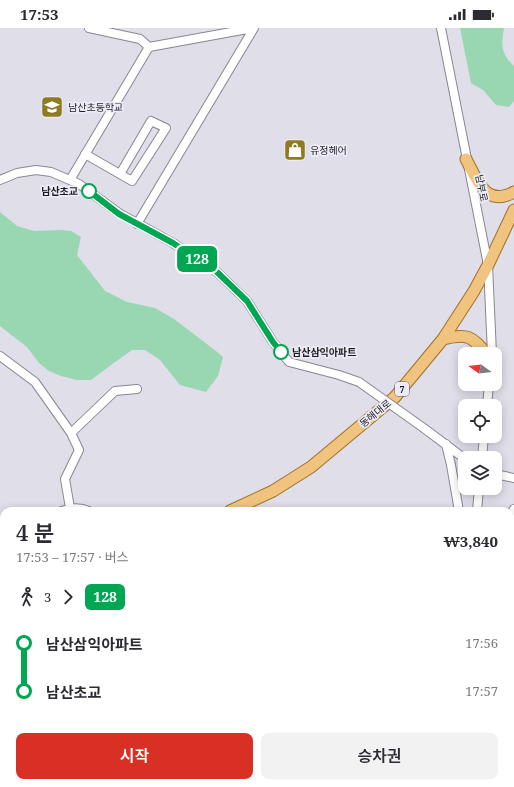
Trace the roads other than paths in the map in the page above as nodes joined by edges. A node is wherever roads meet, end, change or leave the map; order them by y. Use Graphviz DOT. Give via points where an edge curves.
graph roads {
  1 [pos="89,28"];
  2 [pos="254,28"];
  3 [pos="440,28"];
  4 [pos="149,47"];
  5 [pos="85,154"];
  6 [pos="466,159"];
  7 [pos="120,174"];
  8 [pos="0,180"];
  9 [pos="70,180"];
  10 [pos="514,192"];
  11 [pos="514,210"];
  12 [pos="137,224"];
  13 [pos="488,266"];
  14 [pos="443,339"];
  15 [pos="481,347"];
  16 [pos="492,347"];
  17 [pos="0,356"];
  18 [pos="138,389"];
  19 [pos="71,433"];
  20 [pos="446,444"];
  21 [pos="458,453"];
  22 [pos="502,475"];
  23 [pos="514,478"];
  24 [pos="478,495"];
  25 [pos="66,507"];
  26 [pos="239,507"];
  27 [pos="458,507"];
  28 [pos="477,507"];
  1 -- 4 [label="street" via="140,39"];
  2 -- 4 [label="street"];
  2 -- 12 [label="street"];
  3 -- 6 [label="street, 남부로"];
  4 -- 5 [label="street"];
  5 -- 7 [label="street"];
  5 -- 9 [label="street"];
  6 -- 10 [label="main road" via="481,187 489,194 498,198"];
  6 -- 13 [label="street, 남부로"];
  7 -- 7 [label="street" via="132,181 166,128 151,121"];
  8 -- 9 [label="street" via="17,173 36,170 51,172"];
  9 -- 12 [label="street"];
  11 -- 13 [label="main road, 동해대로 / 7"];
  12 -- 20 [label="street, bridge" via="173,243 217,272 247,301 273,342 290,362 359,382"];
  13 -- 14 [label="main road, 동해대로 / 7"];
  13 -- 16 [label="street, 남부로"];
  14 -- 15 [label="main road" via="464,336 473,338"];
  14 -- 26 [label="main road, 동해대로 / 7" via="395,398 310,467 273,492"];
  17 -- 19 [label="street" via="35,382"];
  18 -- 19 [label="street" via="115,391"];
  19 -- 25 [label="street" via="78,450 65,479"];
  20 -- 21 [label="street"];
  20 -- 27 [label="street"];
  22 -- 23 [label="street"];
  24 -- 28 [label="street"];
}
